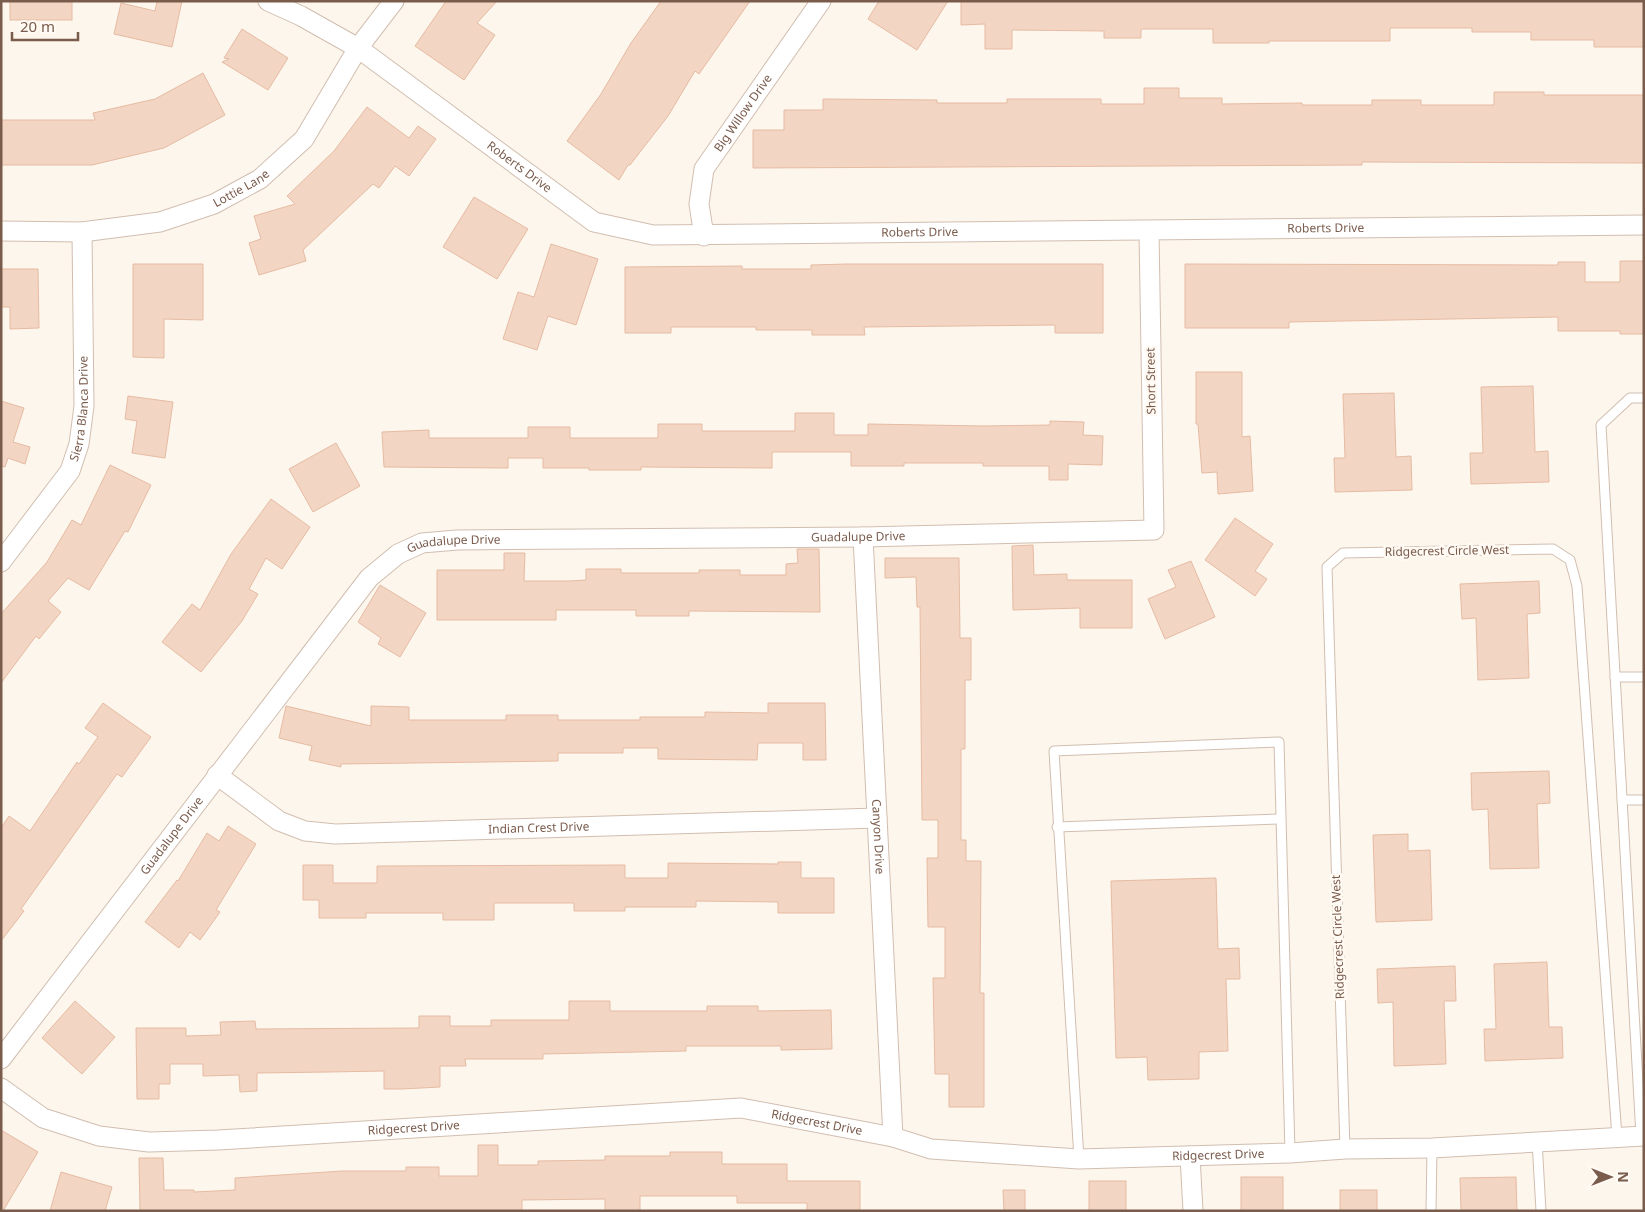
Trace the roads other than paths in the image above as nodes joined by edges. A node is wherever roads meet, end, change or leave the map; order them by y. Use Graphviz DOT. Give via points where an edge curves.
graph roads {
  1 [pos="268,1"];
  2 [pos="394,1"];
  3 [pos="820,1"];
  4 [pos="358,48"];
  5 [pos="1644,225"];
  6 [pos="1,231"];
  7 [pos="82,232"];
  8 [pos="1149,232"];
  9 [pos="704,236"];
  10 [pos="1644,398"];
  11 [pos="1154,530"];
  12 [pos="863,538"];
  13 [pos="1,562"];
  14 [pos="1615,677"];
  15 [pos="1644,678"];
  16 [pos="217,775"];
  17 [pos="1622,800"];
  18 [pos="1644,800"];
  19 [pos="877,818"];
  20 [pos="1280,819"];
  21 [pos="1057,827"];
  22 [pos="1,1059"];
  23 [pos="1,1088"];
  24 [pos="1642,1136"];
  25 [pos="893,1137"];
  26 [pos="1617,1137"];
  27 [pos="1537,1141"];
  28 [pos="1432,1148"];
  29 [pos="1345,1149"];
  30 [pos="1290,1153"];
  31 [pos="1190,1156"];
  32 [pos="1079,1159"];
  33 [pos="1193,1211"];
  34 [pos="1430,1211"];
  35 [pos="1542,1211"];
  1 -- 4 [label="street, Roberts Drive"];
  2 -- 4 [label="street, Lottie Lane"];
  3 -- 9 [label="street, Big Willow Drive" via="704,169 699,204"];
  4 -- 7 [label="street, Lottie Lane" via="304,139 260,179 214,204 160,222"];
  4 -- 9 [label="street, Roberts Drive" via="594,222 653,235"];
  5 -- 8 [label="street, Roberts Drive"];
  6 -- 7 [label="street, Lottie Lane"];
  7 -- 13 [label="street, Sierra Blanca Drive" via="84,406 79,444 70,472"];
  8 -- 9 [label="street, Roberts Drive"];
  8 -- 11 [label="street, Short Street"];
  10 -- 14 [label="lane" via="1630,398 1601,425"];
  11 -- 12 [label="street, Guadalupe Drive"];
  12 -- 16 [label="street, Guadalupe Drive" via="422,543 398,554 368,578"];
  12 -- 19 [label="street, Canyon Drive"];
  14 -- 15 [label="lane"];
  14 -- 17 [label="lane"];
  16 -- 19 [label="street, Indian Crest Drive" via="279,821 305,831 335,834"];
  16 -- 22 [label="street, Guadalupe Drive"];
  17 -- 18 [label="lane"];
  17 -- 24 [label="lane"];
  19 -- 25 [label="street, Canyon Drive"];
  20 -- 21 [label="lane"];
  20 -- 21 [label="lane" via="1279,742 1054,751"];
  20 -- 30 [label="lane"];
  21 -- 32 [label="lane"];
  23 -- 25 [label="street, Ridgecrest Drive" via="43,1118 99,1136 149,1142 741,1108"];
  24 -- 26 [label="street, Ridgecrest Drive"];
  25 -- 32 [label="street, Ridgecrest Drive" via="931,1149"];
  26 -- 27 [label="street, Ridgecrest Drive"];
  26 -- 29 [label="lane, Ridgecrest Circle West" via="1577,586 1570,560 1553,549 1343,553 1327,567"];
  27 -- 28 [label="street, Ridgecrest Drive"];
  27 -- 35 [label="lane"];
  28 -- 29 [label="street, Ridgecrest Drive"];
  28 -- 34 [label="lane"];
  29 -- 30 [label="street, Ridgecrest Drive"];
  30 -- 31 [label="street, Ridgecrest Drive"];
  31 -- 32 [label="street, Ridgecrest Drive"];
  31 -- 33 [label="street"];
}
